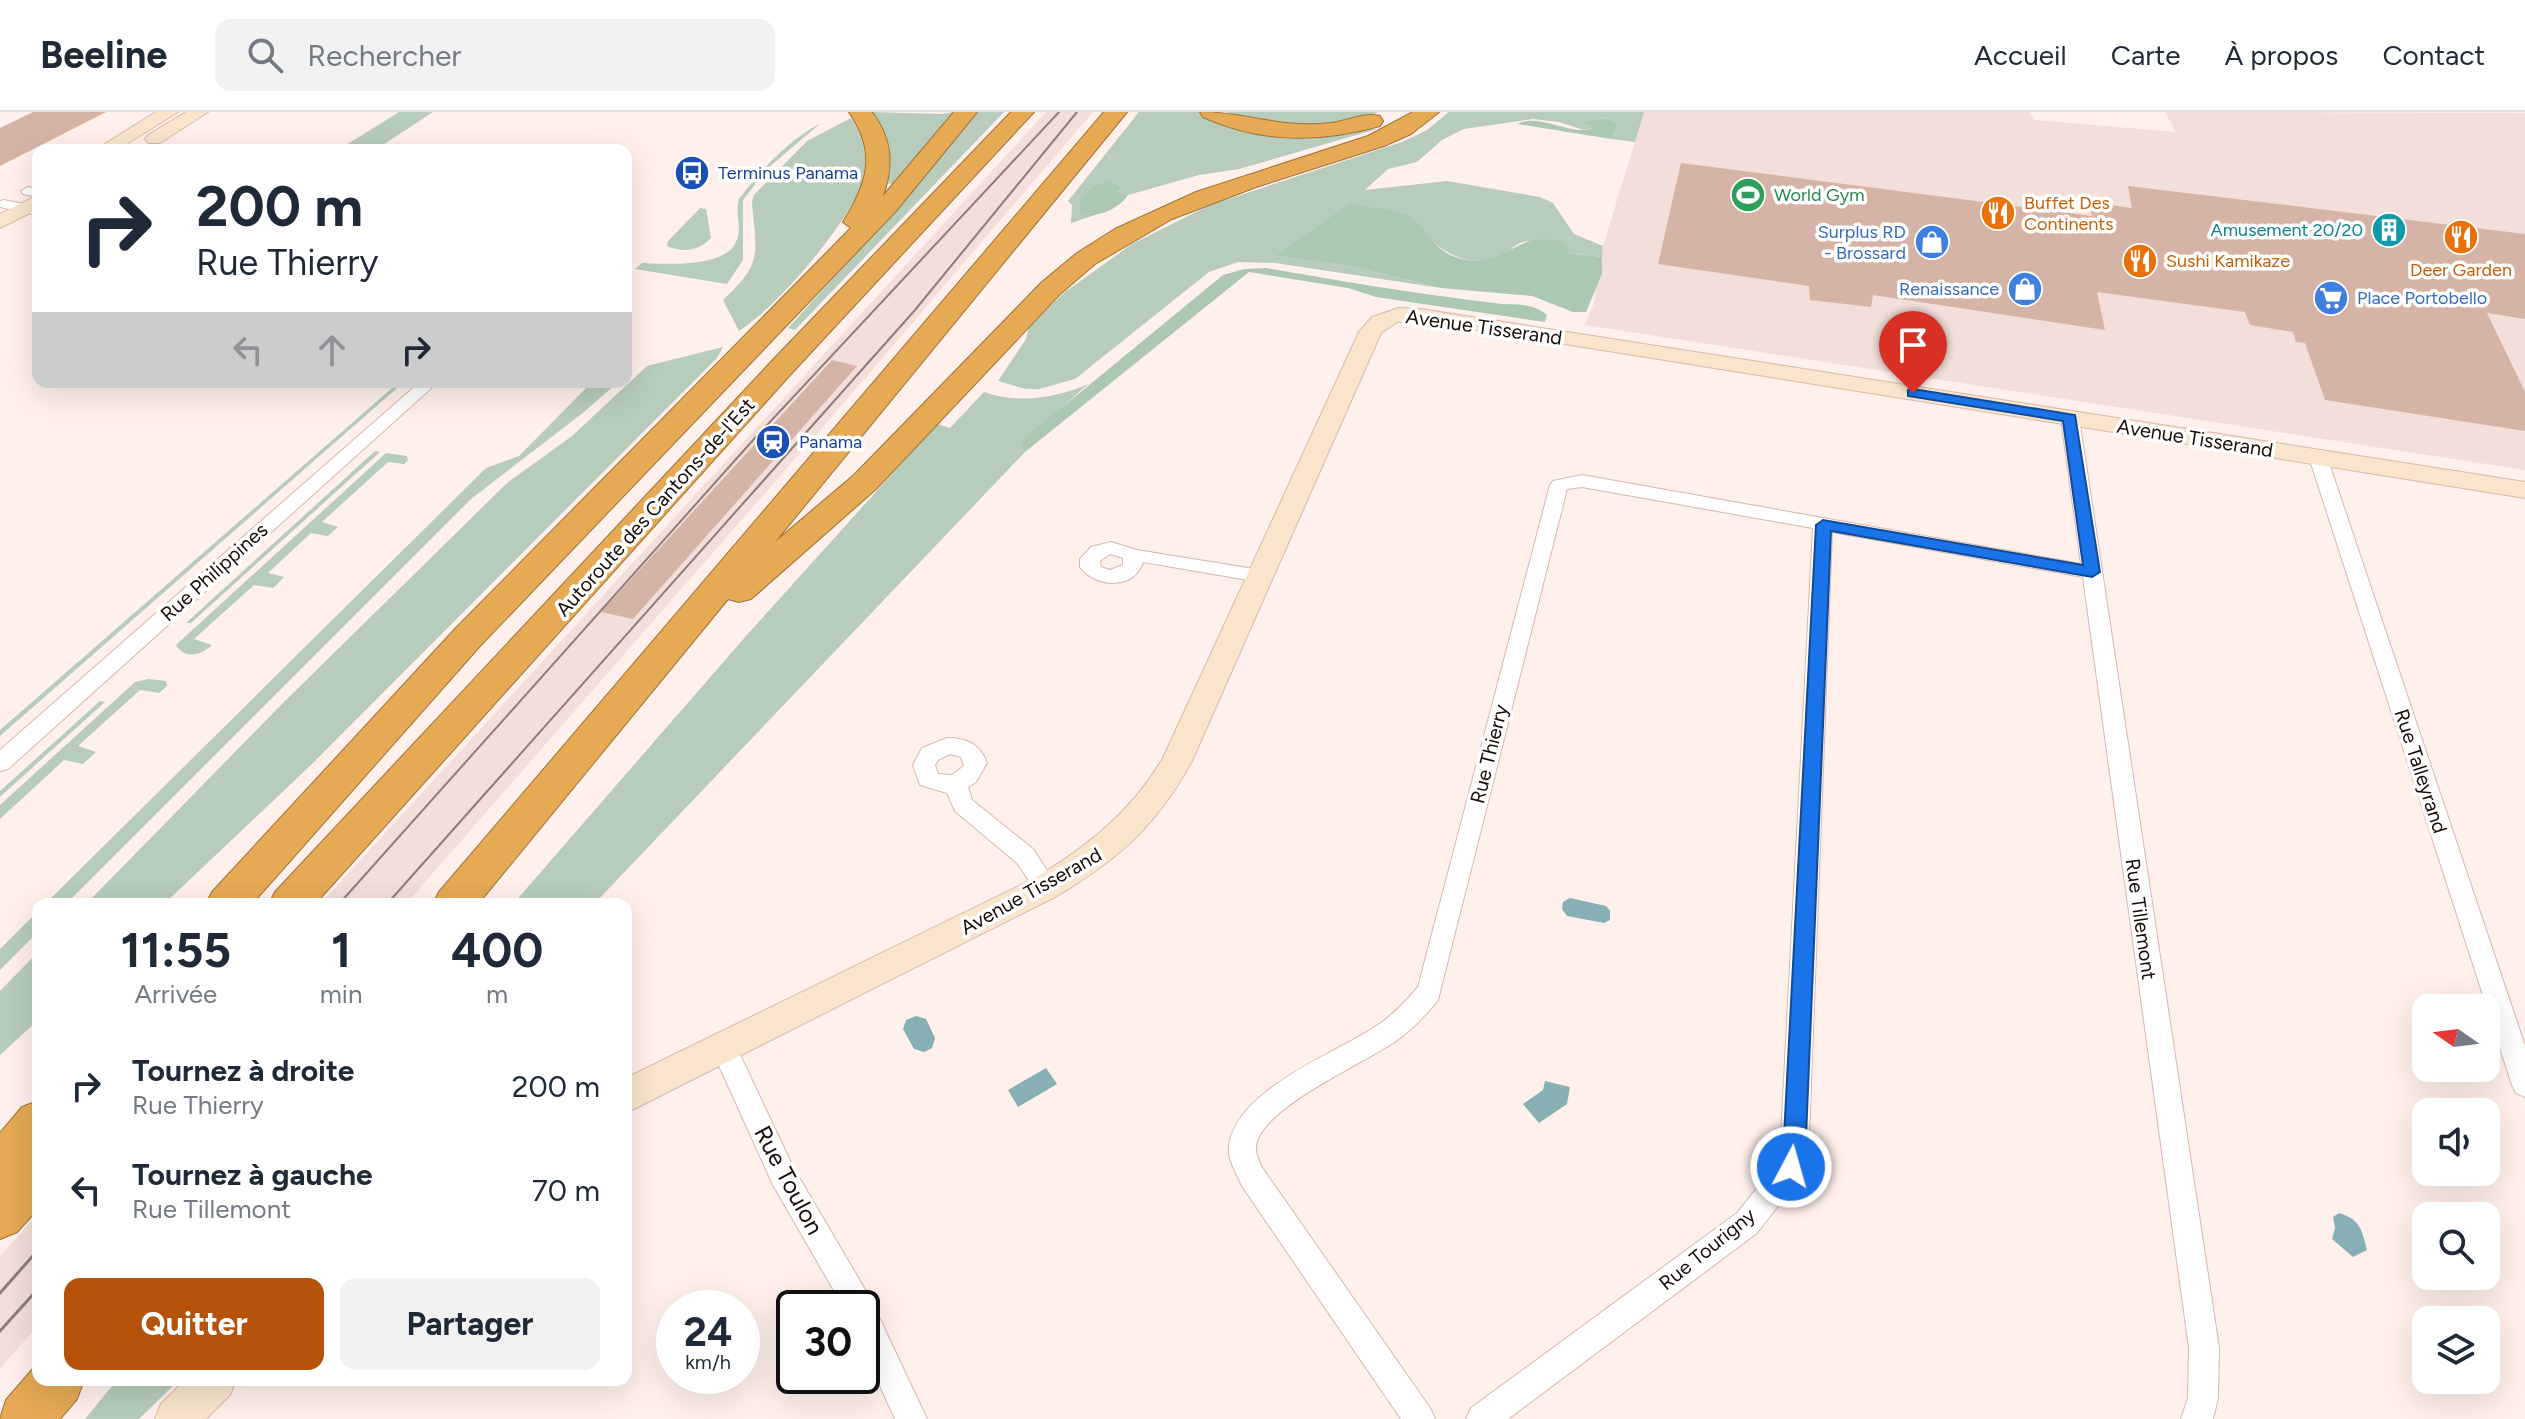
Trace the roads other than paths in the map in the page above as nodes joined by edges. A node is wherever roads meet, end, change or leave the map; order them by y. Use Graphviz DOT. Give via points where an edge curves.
graph roads {
  1 [pos="169,112"];
  2 [pos="199,112"];
  3 [pos="966,112"];
  4 [pos="1023,112"];
  5 [pos="1116,112"];
  6 [pos="1211,112"];
  7 [pos="1393,112"];
  8 [pos="1428,112"];
  9 [pos="861,113"];
  10 [pos="114,144"];
  11 [pos="144,144"];
  12 [pos="32,199"];
  13 [pos="1,211"];
  14 [pos="808,287"];
  15 [pos="423,388"];
  16 [pos="2070,418"];
  17 [pos="2318,457"];
  18 [pos="2525,490"];
  19 [pos="1823,525"];
  20 [pos="1132,556"];
  21 [pos="2092,572"];
  22 [pos="1260,576"];
  23 [pos="646,672"];
  24 [pos="0,763"];
  25 [pos="955,783"];
  26 [pos="1046,887"];
  27 [pos="232,898"];
  28 [pos="295,898"];
  29 [pos="459,898"];
  30 [pos="724,1048"];
  31 [pos="2525,1085"];
  32 [pos="632,1093"];
  33 [pos="32,1130"];
  34 [pos="0,1170"];
  35 [pos="32,1181"];
  36 [pos="0,1215"];
  37 [pos="849,1290"];
  38 [pos="880,1351"];
  39 [pos="53,1386"];
  40 [pos="209,1386"];
  41 [pos="25,1419"];
  42 [pos="176,1419"];
  43 [pos="911,1419"];
  44 [pos="1419,1419"];
  45 [pos="1482,1419"];
  46 [pos="2197,1419"];
  1 -- 10 [label="street"];
  2 -- 11 [label="street"];
  3 -- 14 [label="highway" via="887,206"];
  4 -- 28 [label="highway, Autoroute des Cantons-de-l'Est"];
  5 -- 23 [label="highway"];
  6 -- 7 [label="highway" via="1256,127 1306,131 1351,127"];
  8 -- 23 [label="highway" via="1386,137 1193,200 1080,262 865,482"];
  9 -- 14 [label="highway" via="878,145 877,183"];
  12 -- 13 [label="street"];
  14 -- 27 [label="highway" via="468,637"];
  15 -- 24 [label="street, Rue Philippines"];
  16 -- 17 [label="street, Avenue Tisserand"];
  16 -- 21 [label="street, Rue Tillemont"];
  16 -- 22 [label="street, Avenue Tisserand" via="1435,317 1392,315 1370,332"];
  17 -- 18 [label="street, Avenue Tisserand"];
  17 -- 31 [label="street, Rue Talleyrand"];
  19 -- 21 [label="street, Rue Thierry"];
  19 -- 44 [label="street, Rue Thierry" via="1582,481 1559,485 1429,992 1383,1036 1268,1106 1250,1124 1242,1147 1252,1177"];
  19 -- 45 [label="street, Rue Tourigny" via="1791,1167 1747,1223"];
  20 -- 22 [label="street"];
  21 -- 46 [label="street, Rue Tillemont" via="2204,1348"];
  22 -- 26 [label="street, Avenue Tisserand" via="1164,786 1110,848"];
  23 -- 29 [label="highway"];
  25 -- 26 [label="street" via="963,805 1025,856"];
  26 -- 30 [label="street, Avenue Tisserand"];
  30 -- 32 [label="street, Avenue Tisserand"];
  30 -- 37 [label="street, Rue Toulon" via="783,1176"];
  33 -- 34 [label="highway"];
  35 -- 36 [label="highway"];
  38 -- 43 [label="street, Rue Toulon"];
  39 -- 41 [label="highway"];
  40 -- 42 [label="street"];
}
